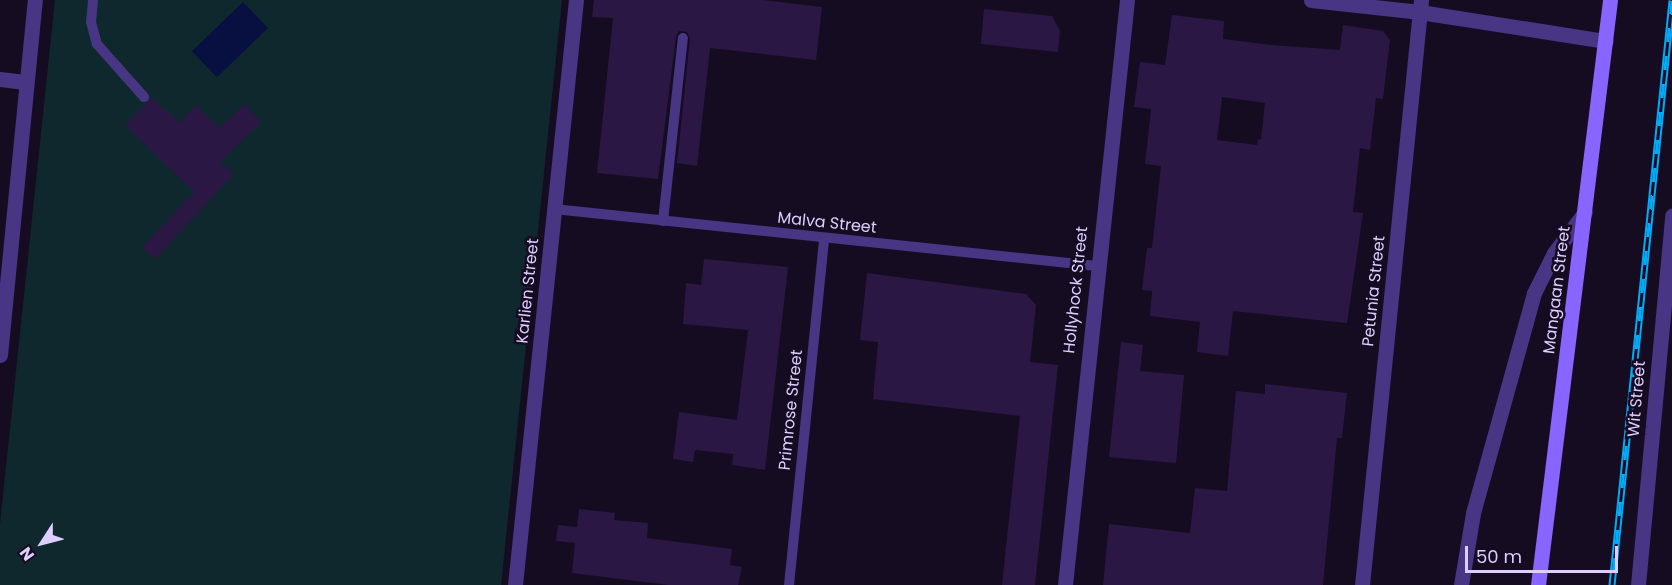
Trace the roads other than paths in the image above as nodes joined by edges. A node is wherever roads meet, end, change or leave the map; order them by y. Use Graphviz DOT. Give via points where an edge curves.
graph roads {
  1 [pos="35,0"];
  2 [pos="93,0"];
  3 [pos="576,0"];
  4 [pos="1127,0"];
  5 [pos="1311,0"];
  6 [pos="1610,0"];
  7 [pos="1421,6"];
  8 [pos="683,38"];
  9 [pos="1606,42"];
  10 [pos="0,80"];
  11 [pos="25,82"];
  12 [pos="144,97"];
  13 [pos="554,209"];
  14 [pos="1585,212"];
  15 [pos="1672,216"];
  16 [pos="663,220"];
  17 [pos="824,238"];
  18 [pos="1097,266"];
  19 [pos="0,354"];
  20 [pos="515,585"];
  21 [pos="789,585"];
  22 [pos="1065,585"];
  23 [pos="1362,585"];
  24 [pos="1461,585"];
  25 [pos="1538,585"];
  26 [pos="1638,585"];
  1 -- 11 [label="street"];
  2 -- 12 [label="lane" via="91,22 97,44"];
  3 -- 13 [label="street, Karlien Street"];
  4 -- 18 [label="street, Hollyhock Street"];
  5 -- 7 [label="street"];
  6 -- 9 [label="street, Mangaan Street"];
  7 -- 9 [label="street"];
  7 -- 23 [label="street, Petunia Street"];
  8 -- 16 [label="lane"];
  9 -- 14 [label="street, Mangaan Street"];
  10 -- 11 [label="street"];
  11 -- 19 [label="street"];
  13 -- 16 [label="lane, Malva Street"];
  13 -- 20 [label="street, Karlien Street"];
  14 -- 24 [label="street" via="1554,253 1534,293 1473,513"];
  14 -- 25 [label="street, Mangaan Street"];
  15 -- 26 [label="street, Wit Street"];
  16 -- 17 [label="lane, Malva Street"];
  17 -- 18 [label="lane, Malva Street"];
  17 -- 21 [label="lane, Primrose Street"];
  18 -- 22 [label="street, Hollyhock Street"];
}
